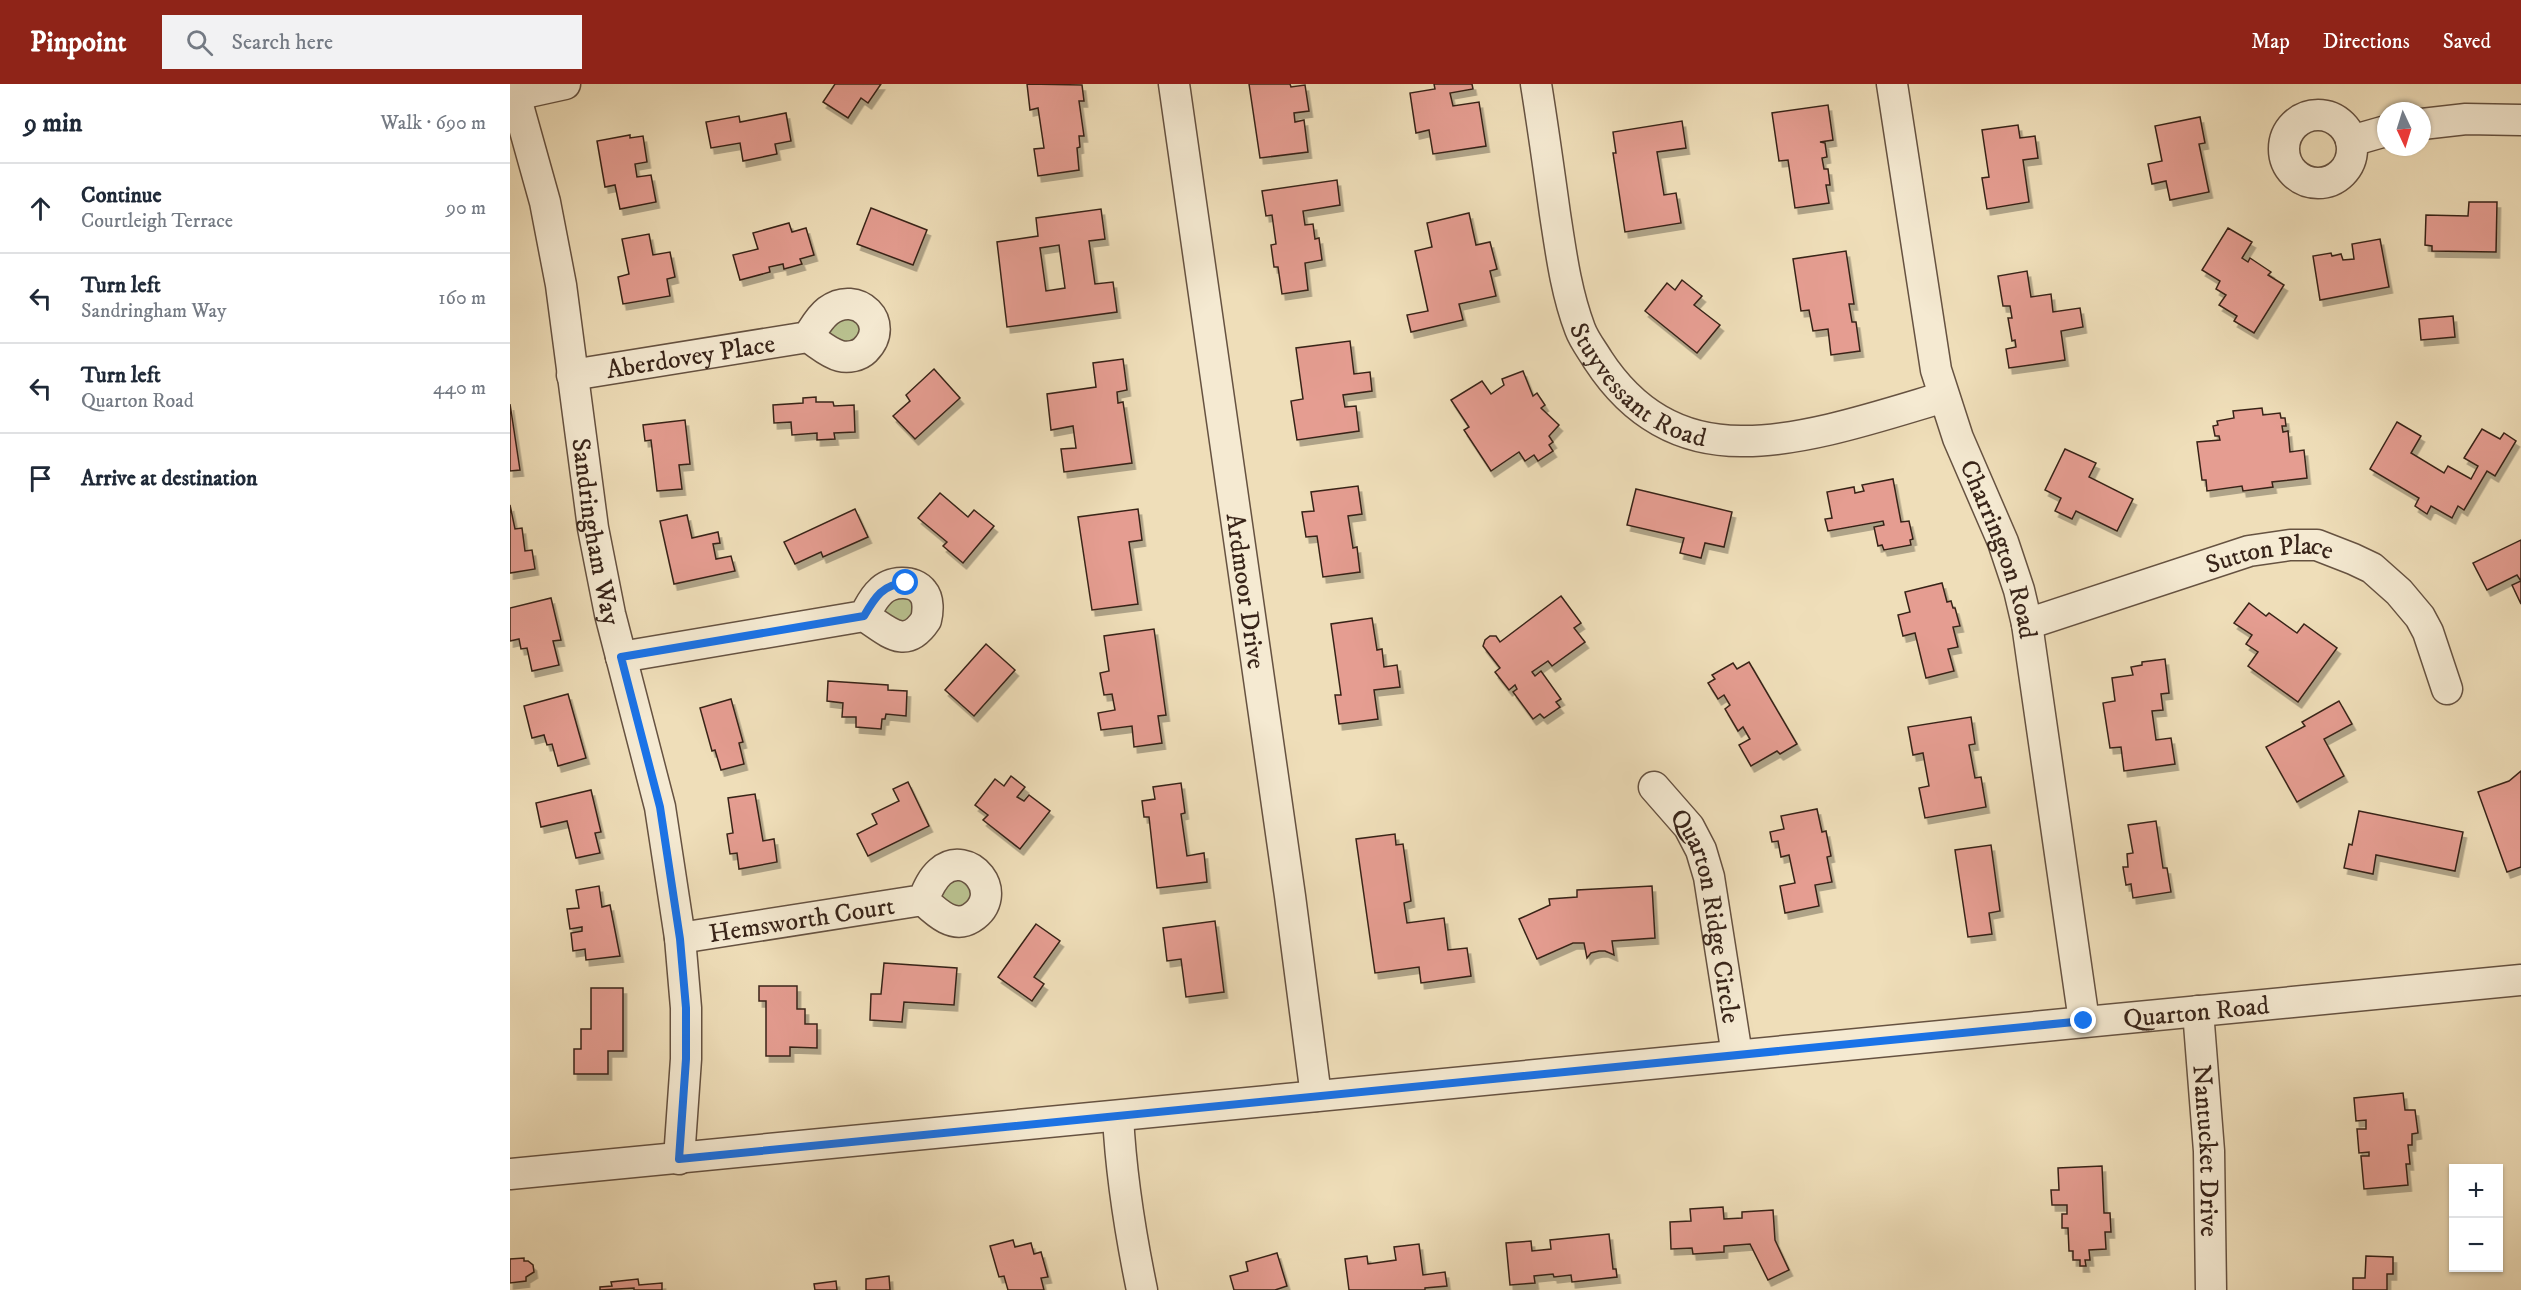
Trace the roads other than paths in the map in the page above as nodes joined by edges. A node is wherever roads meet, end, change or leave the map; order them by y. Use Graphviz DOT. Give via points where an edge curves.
graph roads {
  1 [pos="565,84"];
  2 [pos="1174,84"];
  3 [pos="1536,84"];
  4 [pos="1892,84"];
  5 [pos="514,90"];
  6 [pos="2521,120"];
  7 [pos="2431,123"];
  8 [pos="2377,134"];
  9 [pos="2351,141"];
  10 [pos="808,337"];
  11 [pos="572,375"];
  12 [pos="1944,397"];
  13 [pos="864,616"];
  14 [pos="2027,624"];
  15 [pos="621,657"];
  16 [pos="2446,689"];
  17 [pos="1654,787"];
  18 [pos="923,900"];
  19 [pos="680,939"];
  20 [pos="2521,980"];
  21 [pos="2198,1011"];
  22 [pos="2084,1021"];
  23 [pos="1737,1055"];
  24 [pos="1316,1096"];
  25 [pos="1118,1116"];
  26 [pos="679,1159"];
  27 [pos="510,1174"];
  28 [pos="1142,1290"];
  29 [pos="2211,1290"];
  1 -- 5 [label="street"];
  2 -- 24 [label="street, Ardmoor Drive"];
  3 -- 12 [label="street, Stuyvessant Road" via="1573,311 1606,372 1648,414 1689,435 1711,440 1761,440 1825,429"];
  4 -- 12 [label="street, Charrington Road" via="1931,346"];
  5 -- 11 [label="street, Sandringham Way" via="545,202 561,285"];
  6 -- 7 [label="street"];
  8 -- 9 [label="street"];
  10 -- 11 [label="street, Aberdovey Place"];
  11 -- 15 [label="street, Sandringham Way" via="592,528"];
  12 -- 14 [label="street, Charrington Road" via="2003,542"];
  13 -- 15 [label="street"];
  14 -- 16 [label="street, Sutton Place" via="2240,553 2267,547 2317,545 2372,568 2399,592 2428,632"];
  14 -- 22 [label="street, Charrington Road"];
  15 -- 19 [label="street, Sandringham Way" via="660,807"];
  17 -- 23 [label="street, Quarton Ridge Circle" via="1689,827 1701,850 1709,877"];
  18 -- 19 [label="street, Hemsworth Court"];
  19 -- 26 [label="street, Sandringham Way" via="686,1059"];
  20 -- 21 [label="street, Quarton Road"];
  21 -- 22 [label="street, Quarton Road"];
  21 -- 29 [label="street, Nantucket Drive" via="2209,1151"];
  22 -- 23 [label="street, Quarton Road"];
  23 -- 24 [label="street, Quarton Road"];
  24 -- 25 [label="street, Quarton Road"];
  25 -- 26 [label="street, Quarton Road"];
  25 -- 28 [label="street" via="1128,1225"];
  26 -- 27 [label="street, Quarton Road"];
}
